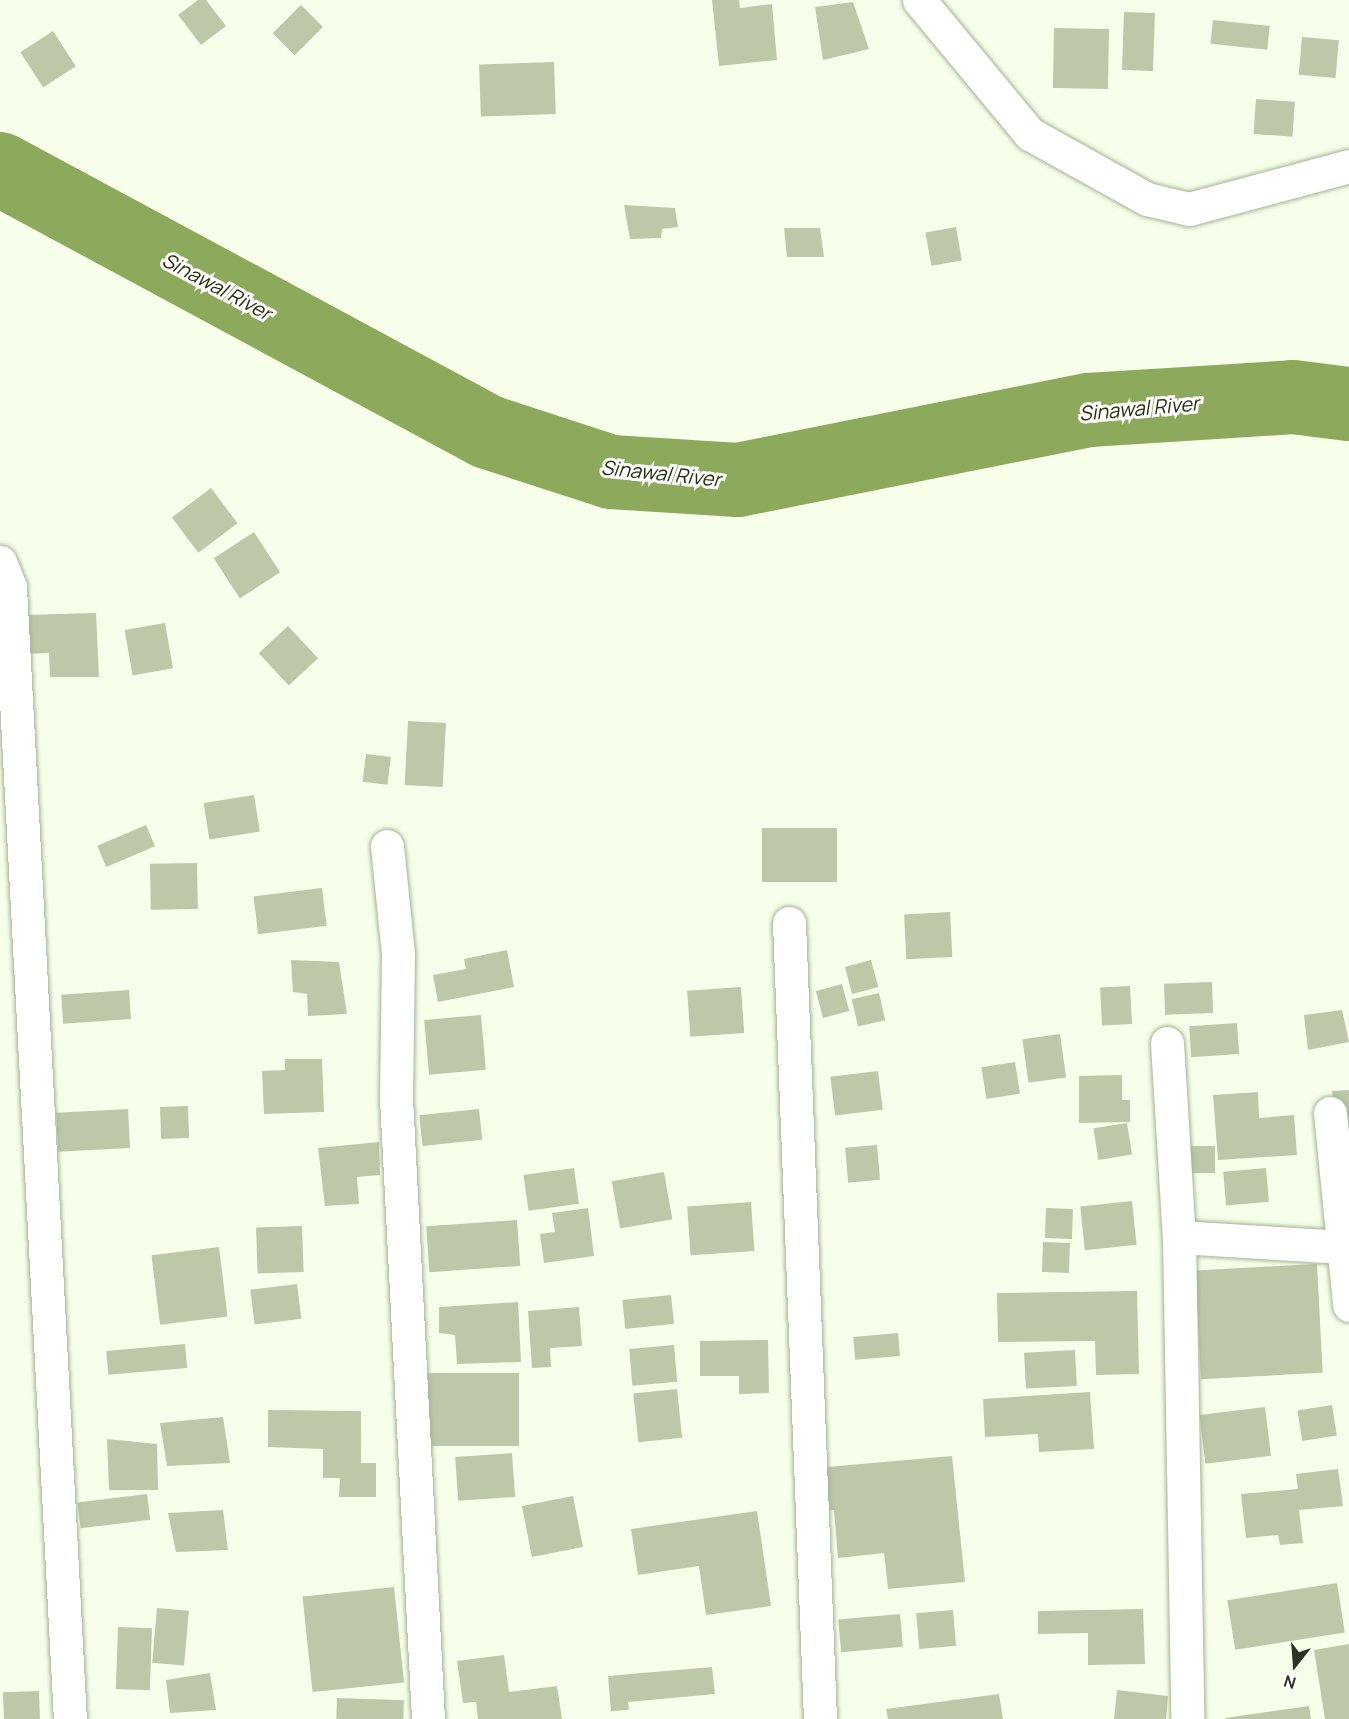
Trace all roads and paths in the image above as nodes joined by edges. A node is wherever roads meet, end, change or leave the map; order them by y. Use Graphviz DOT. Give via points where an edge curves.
graph roads {
  1 [pos="919,0"];
  2 [pos="1349,166"];
  3 [pos="0,562"];
  4 [pos="387,846"];
  5 [pos="789,923"];
  6 [pos="1167,1043"];
  7 [pos="1330,1113"];
  8 [pos="1179,1237"];
  9 [pos="1343,1247"];
  10 [pos="1349,1305"];
  11 [pos="70,1719"];
  12 [pos="428,1719"];
  13 [pos="820,1719"];
  14 [pos="1187,1719"];
  1 -- 2 [label="street" via="1030,134 1147,199 1189,209"];
  3 -- 11 [label="street" via="10,587"];
  4 -- 12 [label="street" via="398,954 396,1098"];
  5 -- 13 [label="street"];
  6 -- 8 [label="street"];
  7 -- 9 [label="street"];
  8 -- 9 [label="street"];
  8 -- 14 [label="street"];
  9 -- 10 [label="street"];
}
